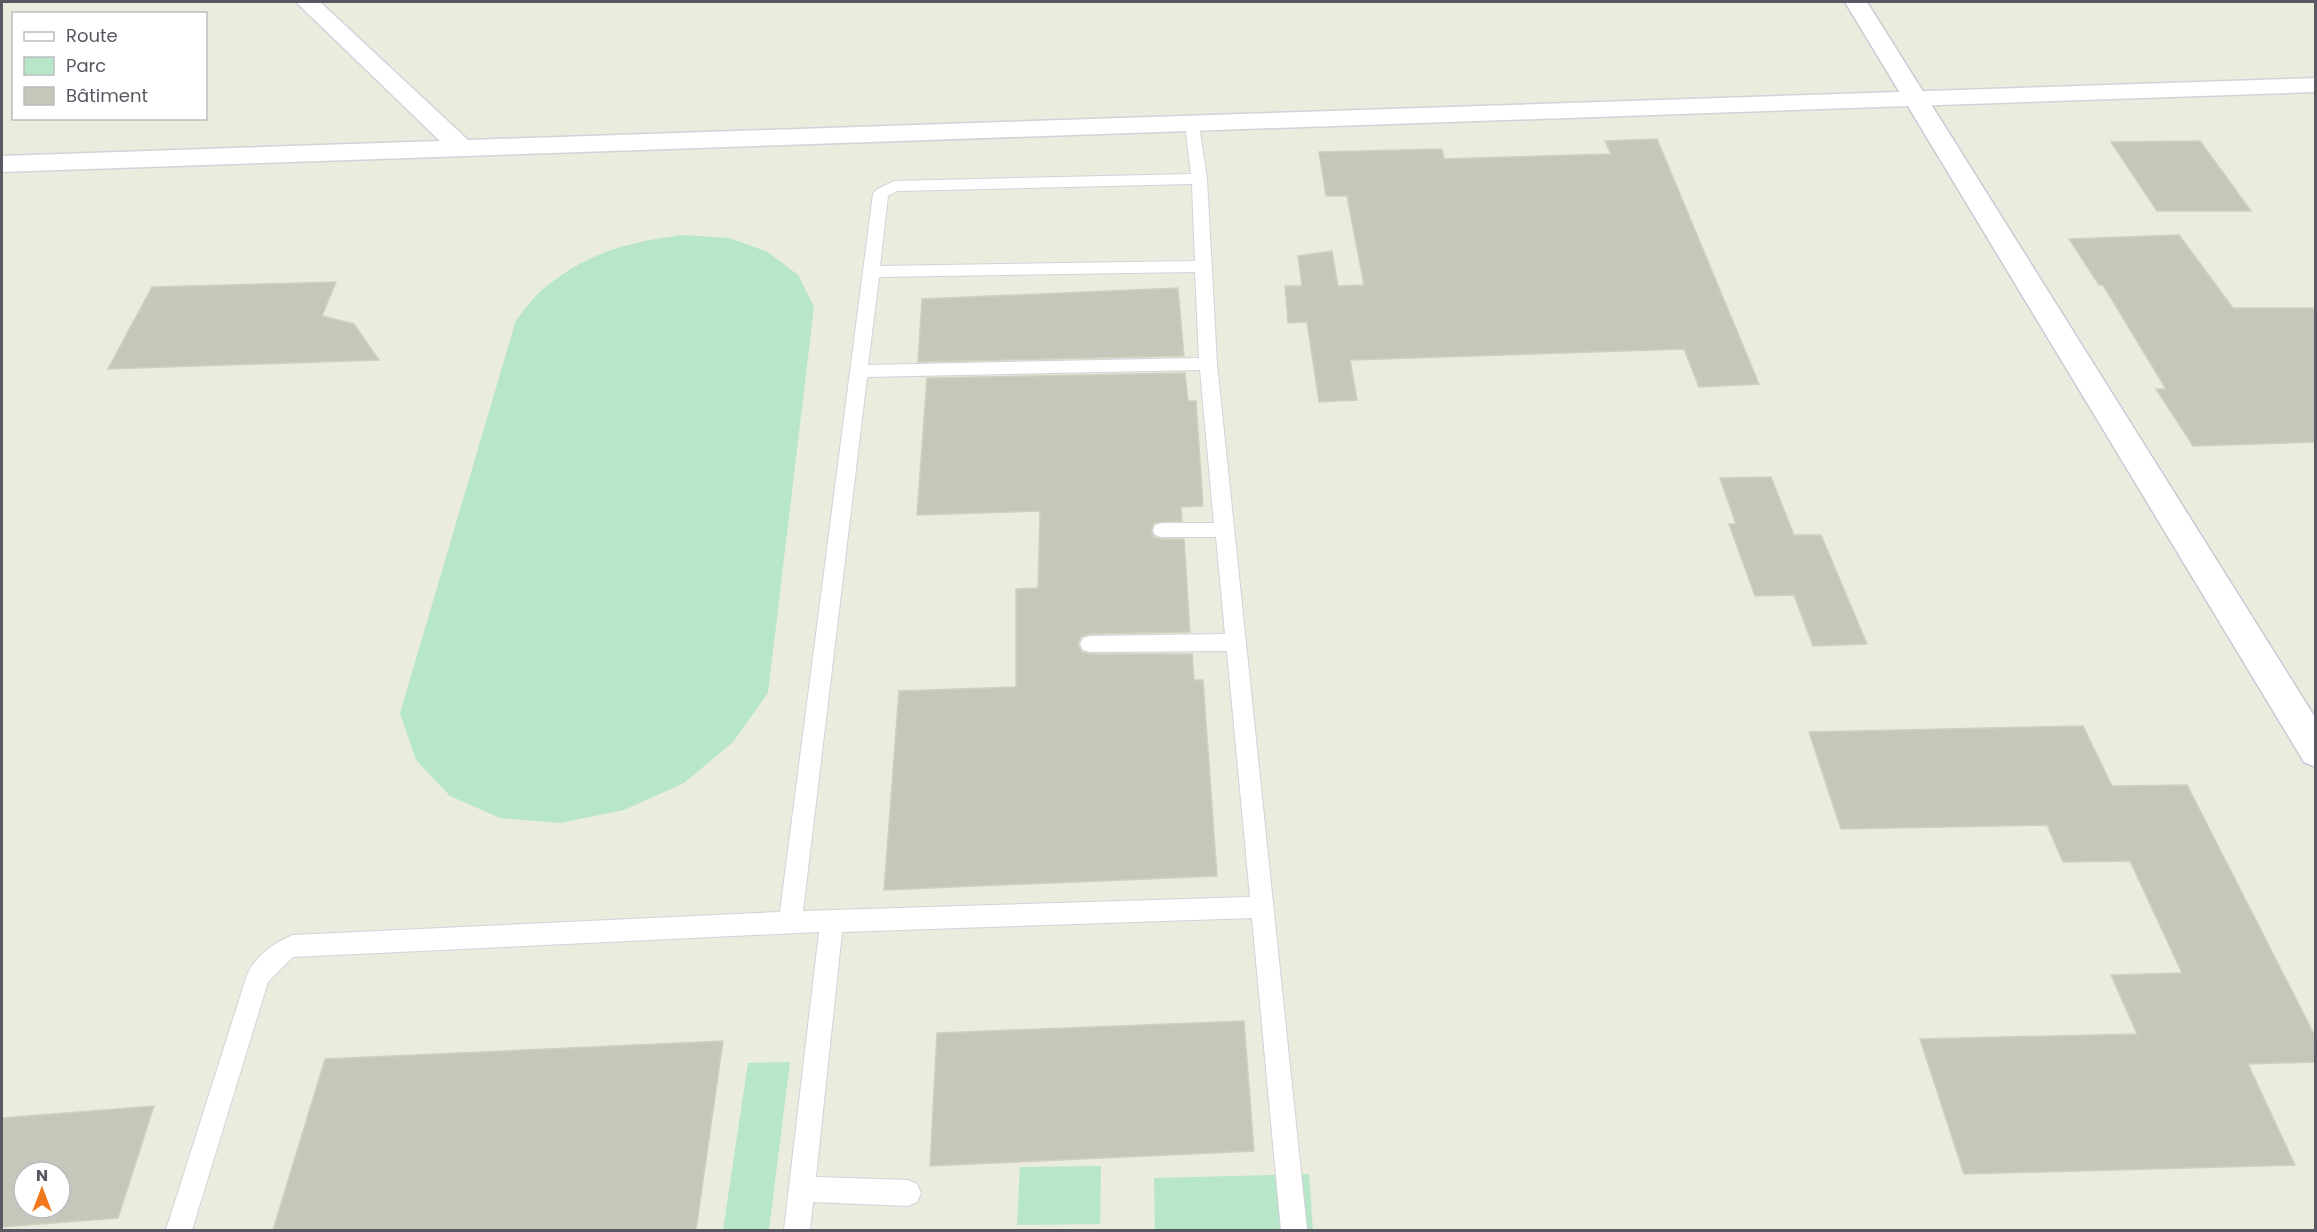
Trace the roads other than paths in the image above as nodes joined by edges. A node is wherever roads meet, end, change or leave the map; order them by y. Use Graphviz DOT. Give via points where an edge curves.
graph roads {
  1 [pos="307,2"];
  2 [pos="1856,2"];
  3 [pos="2316,85"];
  4 [pos="1916,99"];
  5 [pos="1192,124"];
  6 [pos="462,148"];
  7 [pos="2,164"];
  8 [pos="1199,179"];
  9 [pos="1203,266"];
  10 [pos="870,273"];
  11 [pos="1208,364"];
  12 [pos="858,371"];
  13 [pos="1162,530"];
  14 [pos="1223,530"];
  15 [pos="1236,642"];
  16 [pos="1090,644"];
  17 [pos="2316,751"];
  18 [pos="1262,907"];
  19 [pos="832,921"];
  20 [pos="790,922"];
  21 [pos="803,1189"];
  22 [pos="908,1193"];
  23 [pos="179,1230"];
  24 [pos="797,1230"];
  25 [pos="1294,1230"];
  1 -- 6 [label="street"];
  2 -- 4 [label="street"];
  3 -- 4 [label="street"];
  4 -- 5 [label="street"];
  4 -- 17 [label="street"];
  5 -- 6 [label="street"];
  5 -- 8 [label="lane"];
  6 -- 7 [label="street"];
  8 -- 9 [label="lane"];
  8 -- 10 [label="lane" via="894,186 881,194"];
  9 -- 10 [label="lane"];
  9 -- 11 [label="lane"];
  10 -- 12 [label="lane"];
  11 -- 12 [label="lane"];
  11 -- 14 [label="lane"];
  12 -- 20 [label="lane"];
  13 -- 14 [label="lane"];
  14 -- 15 [label="lane"];
  15 -- 16 [label="lane"];
  15 -- 18 [label="lane"];
  18 -- 19 [label="lane"];
  18 -- 25 [label="lane"];
  19 -- 20 [label="lane"];
  19 -- 21 [label="lane"];
  20 -- 23 [label="lane" via="293,946 281,951 259,975"];
  21 -- 22 [label="lane"];
  21 -- 24 [label="lane"];
}
